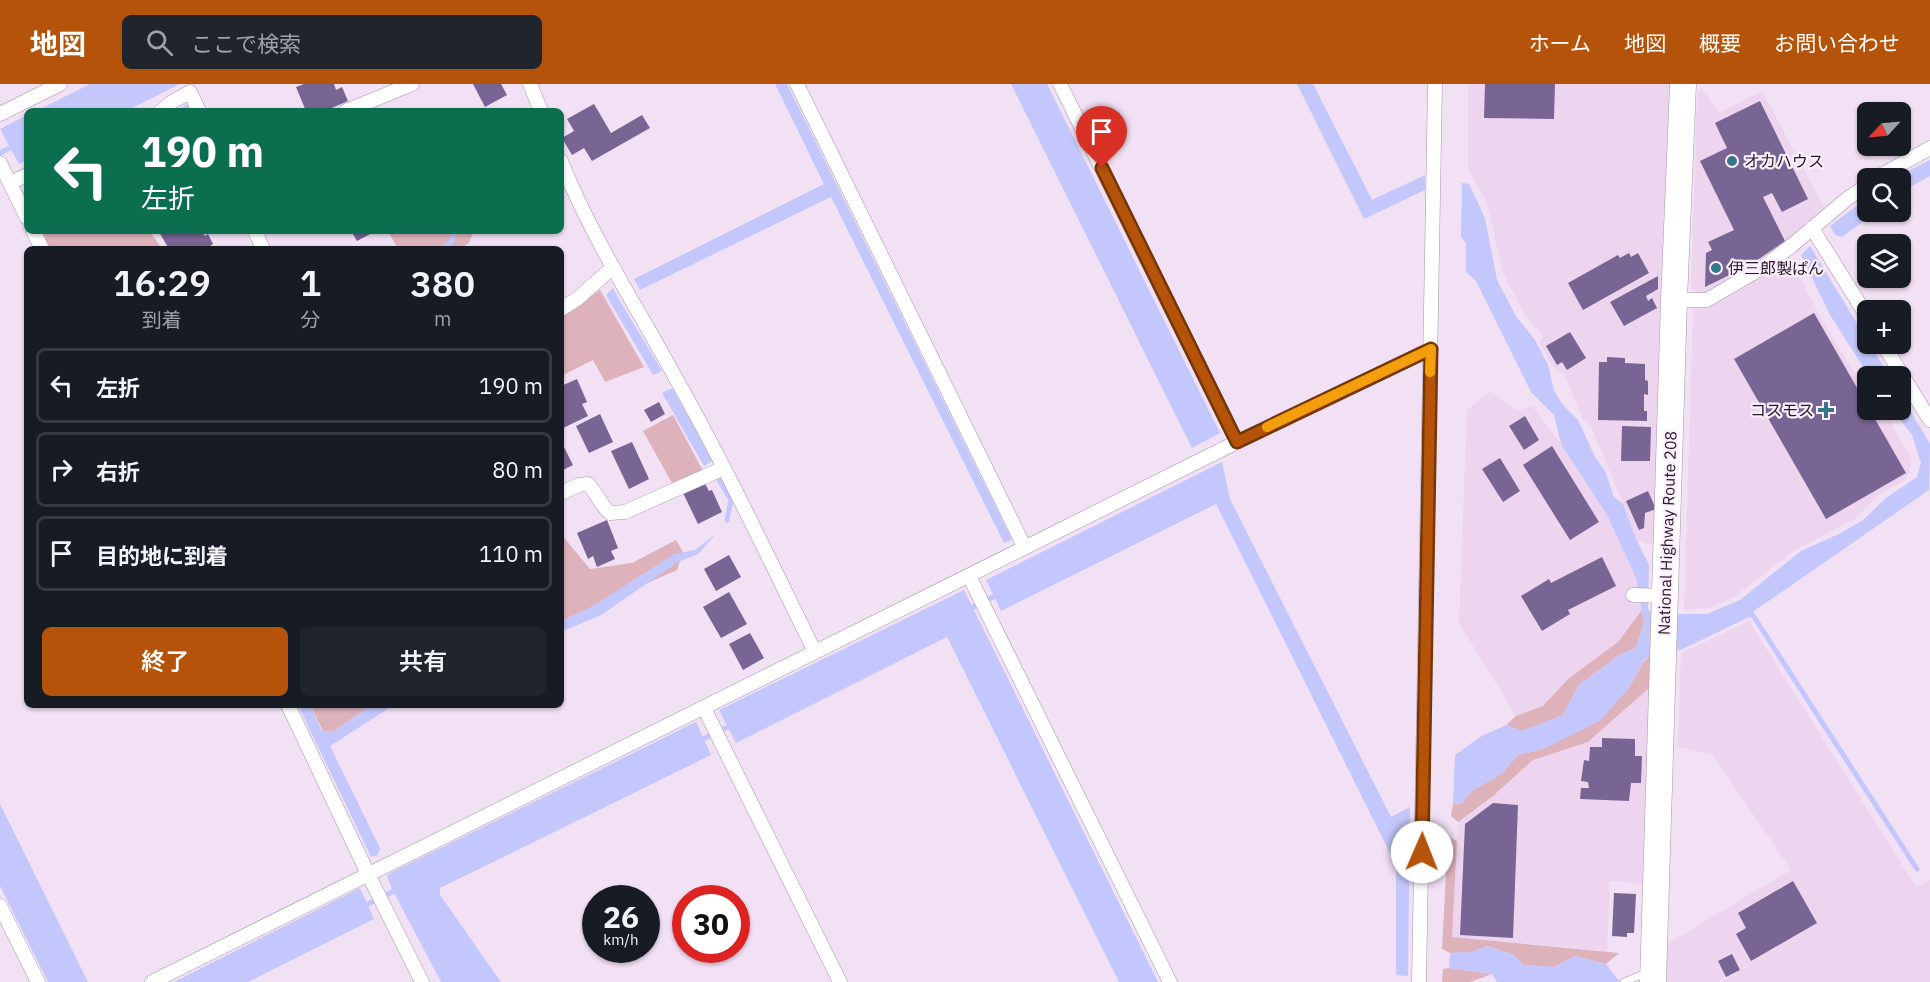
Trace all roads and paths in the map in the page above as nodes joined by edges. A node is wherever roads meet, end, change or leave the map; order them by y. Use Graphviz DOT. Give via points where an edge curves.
graph roads {
  1 [pos="60,84"];
  2 [pos="412,84"];
  3 [pos="530,84"];
  4 [pos="797,84"];
  5 [pos="1060,84"];
  6 [pos="1435,84"];
  7 [pos="1683,84"];
  8 [pos="165,108"];
  9 [pos="198,108"];
  10 [pos="353,108"];
  11 [pos="540,108"];
  12 [pos="0,114"];
  13 [pos="1930,148"];
  14 [pos="0,163"];
  15 [pos="564,168"];
  16 [pos="1894,168"];
  17 [pos="24,176"];
  18 [pos="10,183"];
  19 [pos="1857,192"];
  20 [pos="24,212"];
  21 [pos="1812,228"];
  22 [pos="612,268"];
  23 [pos="1674,300"];
  24 [pos="1857,300"];
  25 [pos="564,307"];
  26 [pos="1431,349"];
  27 [pos="1889,354"];
  28 [pos="1930,420"];
  29 [pos="1237,442"];
  30 [pos="724,468"];
  31 [pos="564,492"];
  32 [pos="1025,548"];
  33 [pos="969,576"];
  34 [pos="1633,595"];
  35 [pos="1659,596"];
  36 [pos="815,652"];
  37 [pos="289,708"];
  38 [pos="704,708"];
  39 [pos="368,874"];
  40 [pos="0,906"];
  41 [pos="1653,976"];
  42 [pos="1625,981"];
  43 [pos="38,982"];
  44 [pos="152,982"];
  45 [pos="422,982"];
  46 [pos="840,982"];
  47 [pos="1170,982"];
  48 [pos="1419,982"];
  1 -- 12 [label="street"];
  2 -- 10 [label="street"];
  3 -- 11 [label="street"];
  4 -- 32 [label="street"];
  5 -- 29 [label="street"];
  6 -- 26 [label="street"];
  7 -- 23 [label="highway, National Highway Route 208"];
  8 -- 9 [label="street" via="190,92"];
  13 -- 16 [label="street"];
  14 -- 18 [label="street"];
  15 -- 22 [label="street"];
  17 -- 18 [label="street"];
  18 -- 20 [label="street"];
  19 -- 21 [label="street"];
  21 -- 23 [label="street" via="1760,270 1707,300"];
  21 -- 24 [label="street"];
  22 -- 25 [label="street"];
  22 -- 30 [label="street"];
  23 -- 35 [label="highway, National Highway Route 208"];
  26 -- 29 [label="street"];
  26 -- 48 [label="street"];
  27 -- 28 [label="street"];
  29 -- 32 [label="street"];
  30 -- 31 [label="street" via="625,512 610,513 588,484"];
  30 -- 36 [label="street"];
  32 -- 33 [label="street"];
  33 -- 36 [label="street"];
  33 -- 47 [label="street"];
  34 -- 35 [label="street"];
  35 -- 41 [label="highway, National Highway Route 208"];
  36 -- 38 [label="street"];
  37 -- 39 [label="street"];
  38 -- 39 [label="street"];
  38 -- 46 [label="street"];
  39 -- 44 [label="street"];
  39 -- 45 [label="street"];
  40 -- 43 [label="street"];
  41 -- 42 [label="lane"];
}
